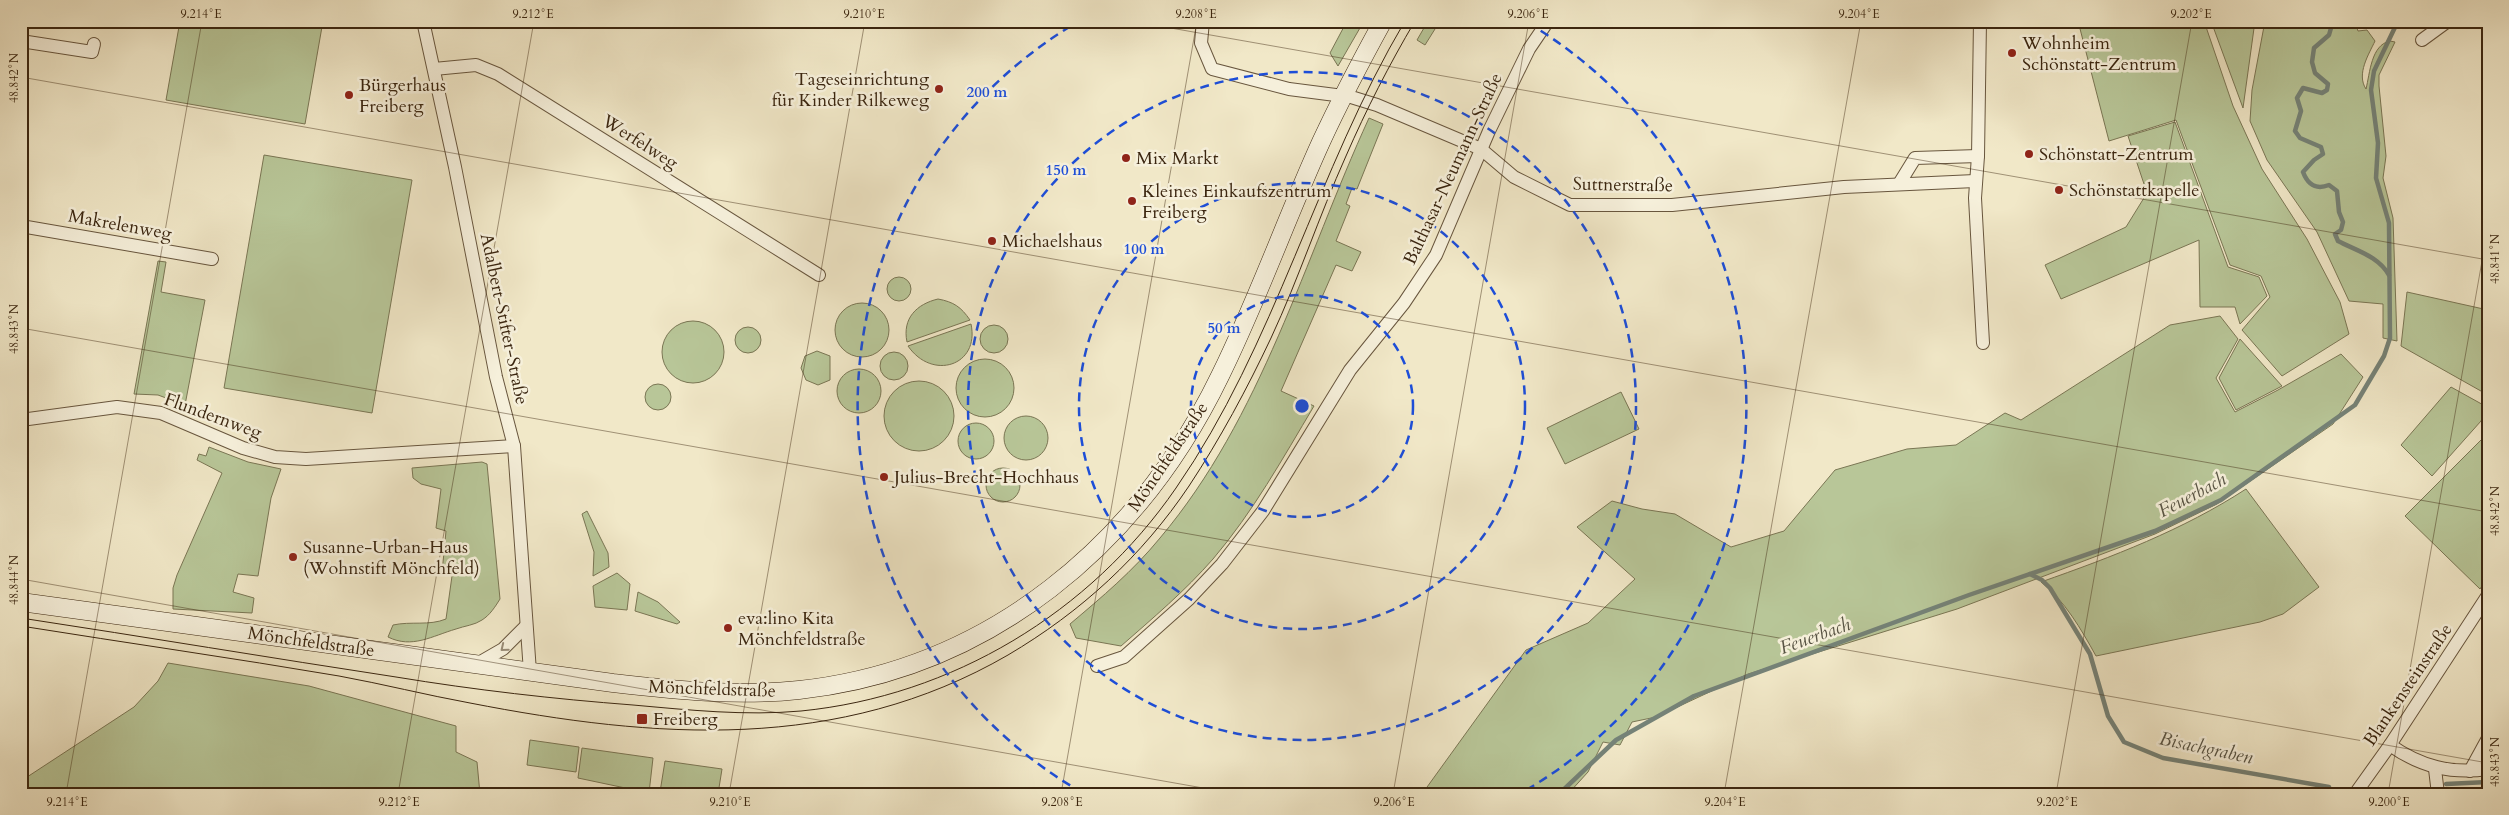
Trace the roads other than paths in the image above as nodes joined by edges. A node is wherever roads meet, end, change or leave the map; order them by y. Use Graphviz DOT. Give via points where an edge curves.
graph roads {
  1 [pos="423,21"];
  2 [pos="1203,21"];
  3 [pos="1383,21"];
  4 [pos="1548,21"];
  5 [pos="1980,21"];
  6 [pos="2448,21"];
  7 [pos="2422,40"];
  8 [pos="21,41"];
  9 [pos="94,44"];
  10 [pos="434,69"];
  11 [pos="1342,96"];
  12 [pos="1481,149"];
  13 [pos="1978,156"];
  14 [pos="1975,181"];
  15 [pos="1899,184"];
  16 [pos="21,226"];
  17 [pos="212,259"];
  18 [pos="819,275"];
  19 [pos="1983,343"];
  20 [pos="21,420"];
  21 [pos="514,446"];
  22 [pos="2488,595"];
  23 [pos="21,602"];
  24 [pos="526,626"];
  25 [pos="477,664"];
  26 [pos="1097,666"];
  27 [pos="530,672"];
  28 [pos="2488,738"];
  29 [pos="2390,745"];
  30 [pos="2435,768"];
  31 [pos="2488,769"];
  32 [pos="2470,772"];
  33 [pos="2356,794"];
  34 [pos="2438,794"];
  1 -- 10 [label="street, Adalbert-Stifter-Straße"];
  2 -- 11 [label="street, Suttnerstraße" via="1201,43 1212,69 1290,89"];
  3 -- 11 [label="main road, Mönchfeldstraße"];
  4 -- 12 [label="street, Balthasar-Neumann-Straße" via="1529,49"];
  5 -- 13 [label="street"];
  6 -- 7 [label="street"];
  8 -- 9 [label="street" via="92,52"];
  10 -- 18 [label="street, Werfelweg" via="476,65 498,74"];
  10 -- 21 [label="street, Adalbert-Stifter-Straße" via="496,377"];
  11 -- 12 [label="street, Suttnerstraße" via="1377,105"];
  11 -- 27 [label="main road, Mönchfeldstraße" via="1220,378 1153,485 1114,533 1062,582 1022,610 954,648 882,674 800,690 697,692"];
  12 -- 15 [label="street, Suttnerstraße" via="1514,177 1570,205 1672,205 1844,186"];
  12 -- 26 [label="street, Balthasar-Neumann-Straße" via="1436,255 1404,303 1350,370 1263,510 1222,564 1189,599 1124,657"];
  13 -- 14 [label="street"];
  13 -- 15 [label="street" via="1915,158"];
  14 -- 15 [label="street, Suttnerstraße"];
  14 -- 19 [label="street"];
  16 -- 17 [label="street, Makrelenweg"];
  20 -- 21 [label="street, Flundernweg" via="117,407 160,413 243,448 306,459"];
  21 -- 24 [label="street, Adalbert-Stifter-Straße"];
  22 -- 29 [label="street, Blankensteinstraße"];
  23 -- 25 [label="main road, Mönchfeldstraße"];
  24 -- 25 [label="street, one-way" via="503,649"];
  24 -- 27 [label="street, Adalbert-Stifter-Straße"];
  25 -- 27 [label="main road, Mönchfeldstraße"];
  28 -- 32 [label="street"];
  29 -- 30 [label="street"];
  29 -- 33 [label="street, Blankensteinstraße"];
  30 -- 32 [label="street"];
  30 -- 34 [label="street"];
  31 -- 32 [label="street"];
}
